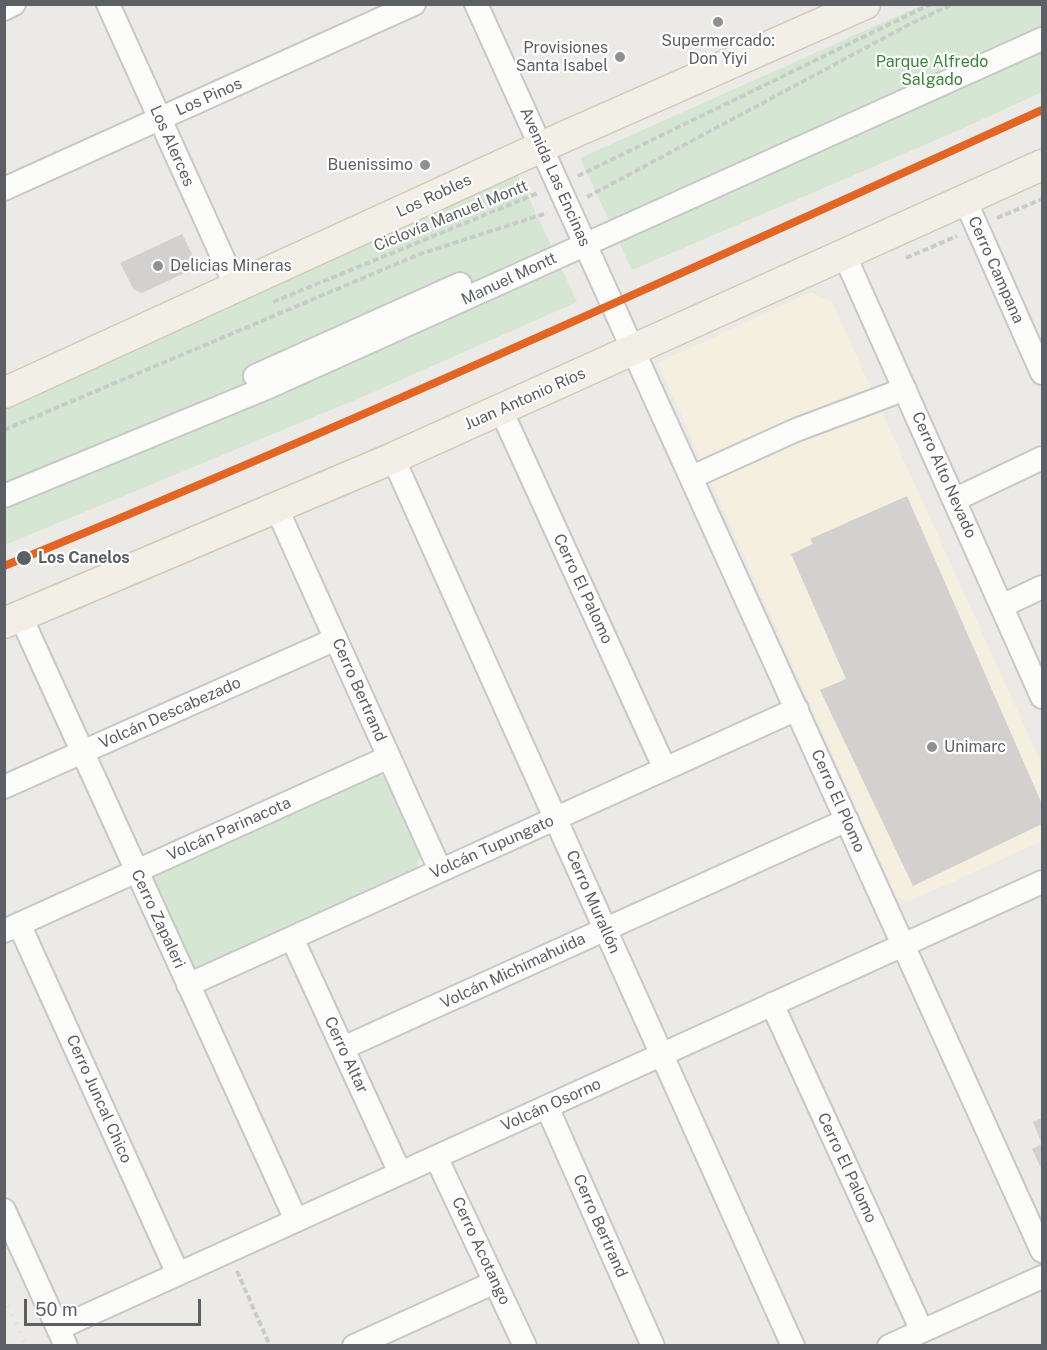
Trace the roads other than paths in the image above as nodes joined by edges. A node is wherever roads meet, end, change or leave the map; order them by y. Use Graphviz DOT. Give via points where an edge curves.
graph roads {
  1 [pos="14,4"];
  2 [pos="108,4"];
  3 [pos="414,4"];
  4 [pos="476,4"];
  5 [pos="852,7"];
  6 [pos="4,9"];
  7 [pos="1042,24"];
  8 [pos="1042,39"];
  9 [pos="160,119"];
  10 [pos="541,147"];
  11 [pos="1042,165"];
  12 [pos="4,189"];
  13 [pos="965,200"];
  14 [pos="582,238"];
  15 [pos="844,254"];
  16 [pos="236,287"];
  17 [pos="634,350"];
  18 [pos="1042,373"];
  19 [pos="905,389"];
  20 [pos="4,393"];
  21 [pos="501,410"];
  22 [pos="393,458"];
  23 [pos="1042,459"];
  24 [pos="692,477"];
  25 [pos="4,480"];
  26 [pos="4,496"];
  27 [pos="954,500"];
  28 [pos="277,509"];
  29 [pos="1042,587"];
  30 [pos="1002,606"];
  31 [pos="13,620"];
  32 [pos="336,639"];
  33 [pos="1042,697"];
  34 [pos="797,709"];
  35 [pos="82,753"];
  36 [pos="389,757"];
  37 [pos="665,769"];
  38 [pos="4,787"];
  39 [pos="555,818"];
  40 [pos="847,820"];
  41 [pos="440,870"];
  42 [pos="136,872"];
  43 [pos="1042,882"];
  44 [pos="12,928"];
  45 [pos="605,929"];
  46 [pos="292,938"];
  47 [pos="904,944"];
  48 [pos="188,985"];
  49 [pos="772,1004"];
  50 [pos="343,1048"];
  51 [pos="662,1054"];
  52 [pos="546,1107"];
  53 [pos="436,1157"];
  54 [pos="400,1173"];
  55 [pos="4,1210"];
  56 [pos="296,1220"];
  57 [pos="1042,1251"];
  58 [pos="178,1274"];
  59 [pos="1042,1276"];
  60 [pos="495,1282"];
  61 [pos="922,1331"];
  62 [pos="62,1337"];
  63 [pos="354,1346"];
  64 [pos="525,1346"];
  65 [pos="653,1346"];
  66 [pos="793,1346"];
  67 [pos="889,1346"];
  1 -- 6 [label="street"];
  2 -- 9 [label="street, Los Alerces"];
  3 -- 9 [label="street, Los Pinos"];
  4 -- 10 [label="street, Avenida Las Encinas"];
  5 -- 10 [label="main road, Los Robles"];
  7 -- 14 [label="street, Manuel Montt"];
  8 -- 14 [label="street, Manuel Montt"];
  9 -- 12 [label="street, Los Pinos"];
  9 -- 16 [label="street, Los Alerces"];
  10 -- 14 [label="street, Avenida Las Encinas"];
  10 -- 16 [label="main road, Los Robles"];
  11 -- 13 [label="main road, Juan Antonio Ríos"];
  13 -- 15 [label="main road, Juan Antonio Ríos"];
  13 -- 18 [label="street, Cerro Campana"];
  14 -- 17 [label="street, Avenida Las Encinas"];
  14 -- 25 [label="street, Manuel Montt"];
  14 -- 26 [label="street, Manuel Montt" via="271,386"];
  15 -- 17 [label="main road, Juan Antonio Ríos"];
  15 -- 19 [label="street, Cerro Alto Nevado"];
  16 -- 20 [label="main road, Los Robles"];
  17 -- 21 [label="main road, Juan Antonio Ríos"];
  17 -- 24 [label="street, Cerro El Plomo"];
  19 -- 24 [label="street" via="796,430"];
  19 -- 27 [label="street, Cerro Alto Nevado"];
  21 -- 22 [label="main road, Juan Antonio Ríos"];
  21 -- 37 [label="street, Cerro El Palomo"];
  22 -- 28 [label="main road, Juan Antonio Ríos"];
  22 -- 39 [label="street, Cerro Murallón"];
  23 -- 27 [label="street"];
  24 -- 34 [label="street, Cerro El Plomo"];
  27 -- 30 [label="street, Cerro Alto Nevado"];
  28 -- 31 [label="main road, Juan Antonio Ríos"];
  28 -- 32 [label="street, Cerro Bertrand"];
  29 -- 30 [label="street"];
  30 -- 33 [label="street, Cerro Alto Nevado"];
  31 -- 35 [label="street, Cerro Zapaleri"];
  32 -- 35 [label="street, Volcán Descabezado"];
  32 -- 36 [label="street, Cerro Bertrand"];
  34 -- 37 [label="street, Volcán Tupungato"];
  34 -- 40 [label="street, Cerro El Plomo"];
  35 -- 38 [label="street, Volcán Descabezado"];
  35 -- 42 [label="street, Cerro Zapaleri"];
  36 -- 41 [label="street, Cerro Bertrand"];
  36 -- 42 [label="street, Volcán Parinacota"];
  37 -- 39 [label="street, Volcán Tupungato"];
  39 -- 41 [label="street, Volcán Tupungato"];
  39 -- 45 [label="street, Cerro Murallón"];
  40 -- 45 [label="street, Volcán Michimahuida"];
  40 -- 47 [label="street, Cerro El Plomo"];
  41 -- 46 [label="street, Volcán Tupungato"];
  42 -- 44 [label="street, Volcán Parinacota"];
  42 -- 48 [label="street, Cerro Zapaleri"];
  43 -- 47 [label="street, Volcán Osorno"];
  44 -- 58 [label="street, Cerro Juncal Chico"];
  45 -- 50 [label="street, Volcán Michimahuida"];
  45 -- 51 [label="street, Cerro Murallón"];
  46 -- 48 [label="street, Volcán Tupungato"];
  46 -- 50 [label="street, Cerro Altar"];
  47 -- 49 [label="street, Volcán Osorno"];
  47 -- 57 [label="street, Cerro El Plomo"];
  48 -- 56 [label="street, Cerro Zapaleri"];
  49 -- 51 [label="street, Volcán Osorno"];
  49 -- 61 [label="street, Cerro El Palomo"];
  50 -- 54 [label="street, Cerro Altar"];
  51 -- 52 [label="street, Volcán Osorno"];
  51 -- 66 [label="street, Cerro Murallón"];
  52 -- 53 [label="street, Volcán Osorno"];
  52 -- 65 [label="street, Cerro Bertrand"];
  53 -- 54 [label="street, Volcán Osorno"];
  53 -- 60 [label="street, Cerro Acotango"];
  54 -- 56 [label="street, Volcán Osorno"];
  55 -- 62 [label="street"];
  56 -- 58 [label="street, Volcán Osorno"];
  58 -- 62 [label="street, Volcán Osorno"];
  59 -- 61 [label="street"];
  60 -- 63 [label="street"];
  60 -- 64 [label="street, Cerro Acotango"];
  61 -- 67 [label="street"];
}
